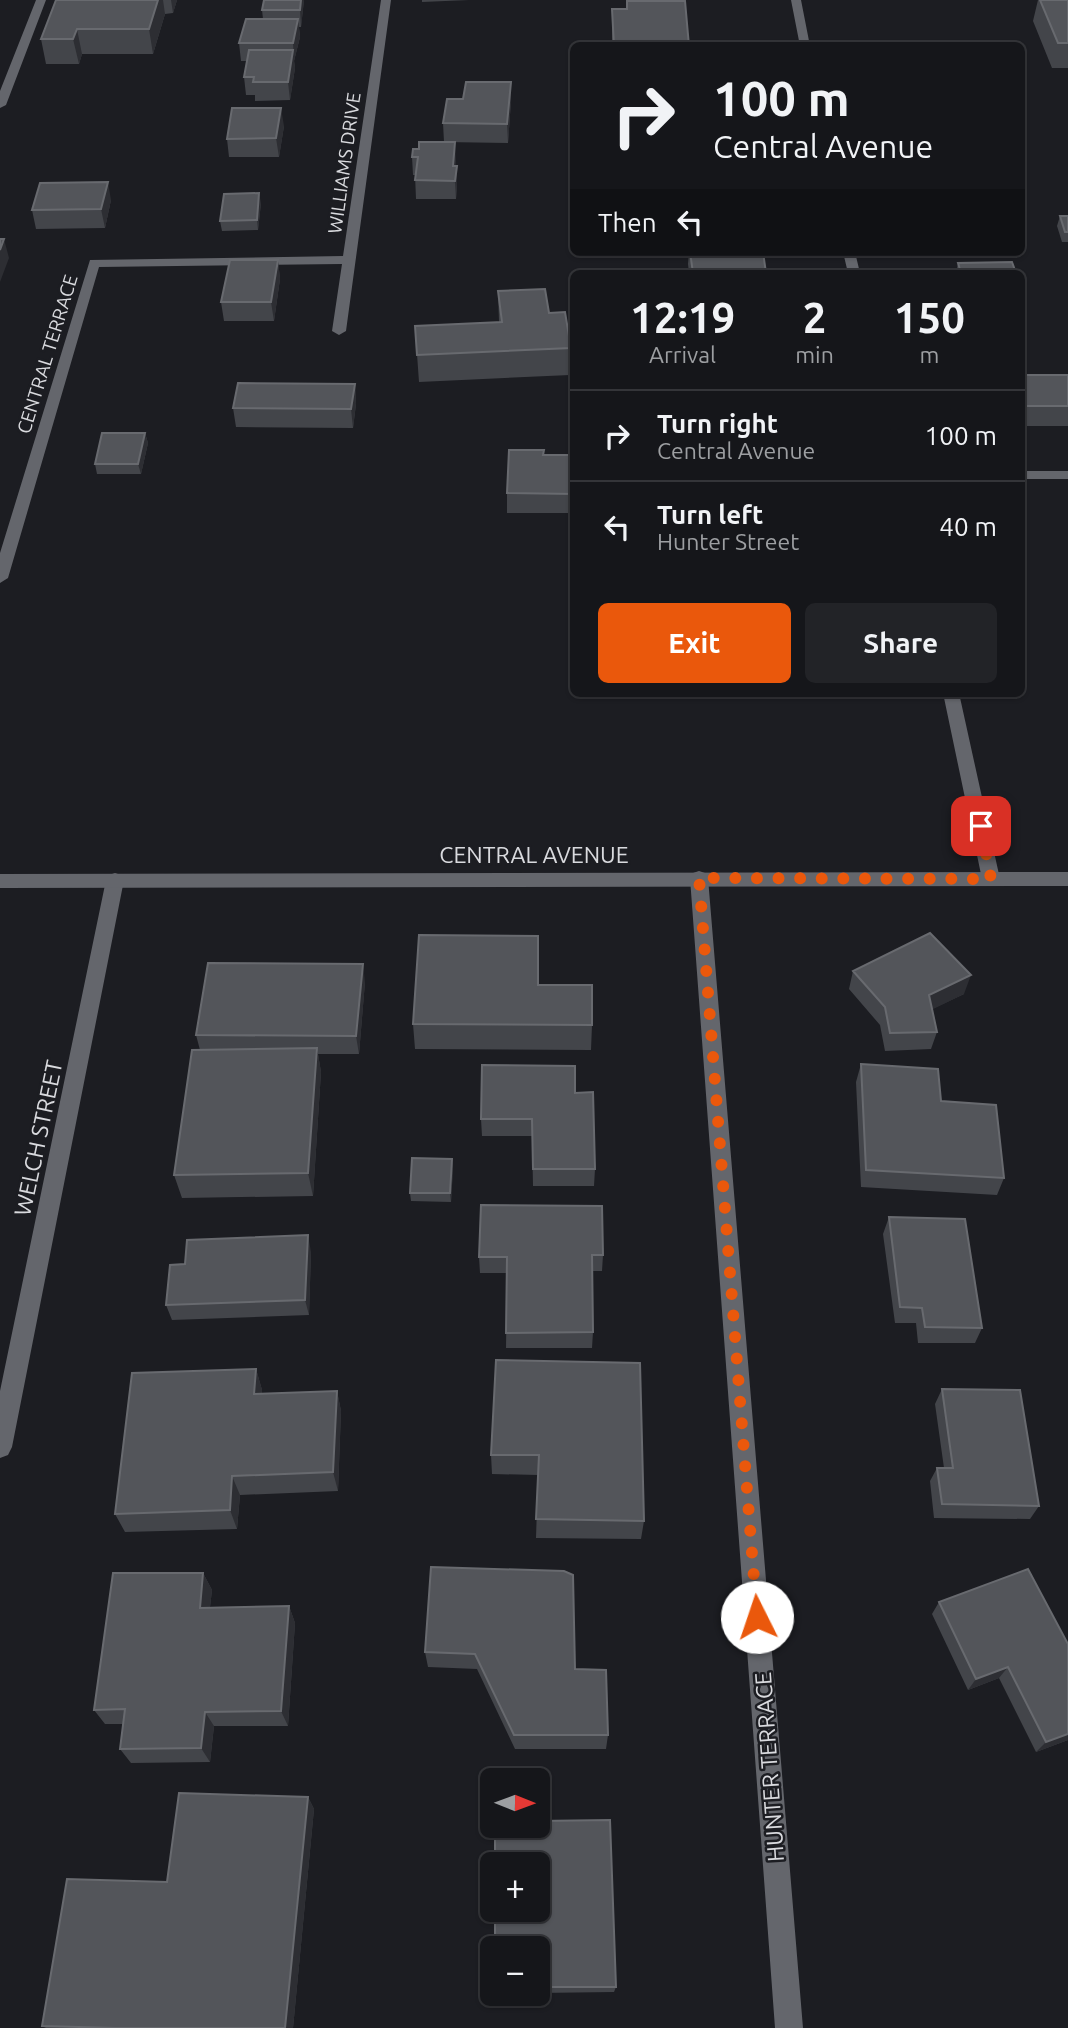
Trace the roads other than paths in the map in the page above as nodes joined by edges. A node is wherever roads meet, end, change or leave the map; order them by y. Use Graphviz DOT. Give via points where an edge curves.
graph roads {
  1 [pos="41,0"];
  2 [pos="386,0"];
  3 [pos="796,0"];
  4 [pos="805,42"];
  5 [pos="0,105"];
  6 [pos="348,260"];
  7 [pos="339,331"];
  8 [pos="1025,475"];
  9 [pos="1068,475"];
  10 [pos="0,578"];
  11 [pos="952,697"];
  12 [pos="699,878"];
  13 [pos="991,879"];
  14 [pos="1068,879"];
  15 [pos="115,880"];
  16 [pos="0,881"];
  17 [pos="0,1447"];
  18 [pos="789,2028"];
  1 -- 5 [label="street"];
  2 -- 6 [label="street, WILLIAMS DRIVE"];
  3 -- 4 [label="street"];
  6 -- 7 [label="street, WILLIAMS DRIVE"];
  6 -- 10 [label="street, CENTRAL TERRACE" via="94,263"];
  8 -- 9 [label="street"];
  11 -- 13 [label="street"];
  12 -- 13 [label="street, CENTRAL AVENUE"];
  12 -- 15 [label="street, CENTRAL AVENUE"];
  12 -- 18 [label="street, HUNTER TERRACE"];
  13 -- 14 [label="street, CENTRAL AVENUE"];
  15 -- 16 [label="street, CENTRAL AVENUE"];
  15 -- 17 [label="street, WELCH STREET"];
}
